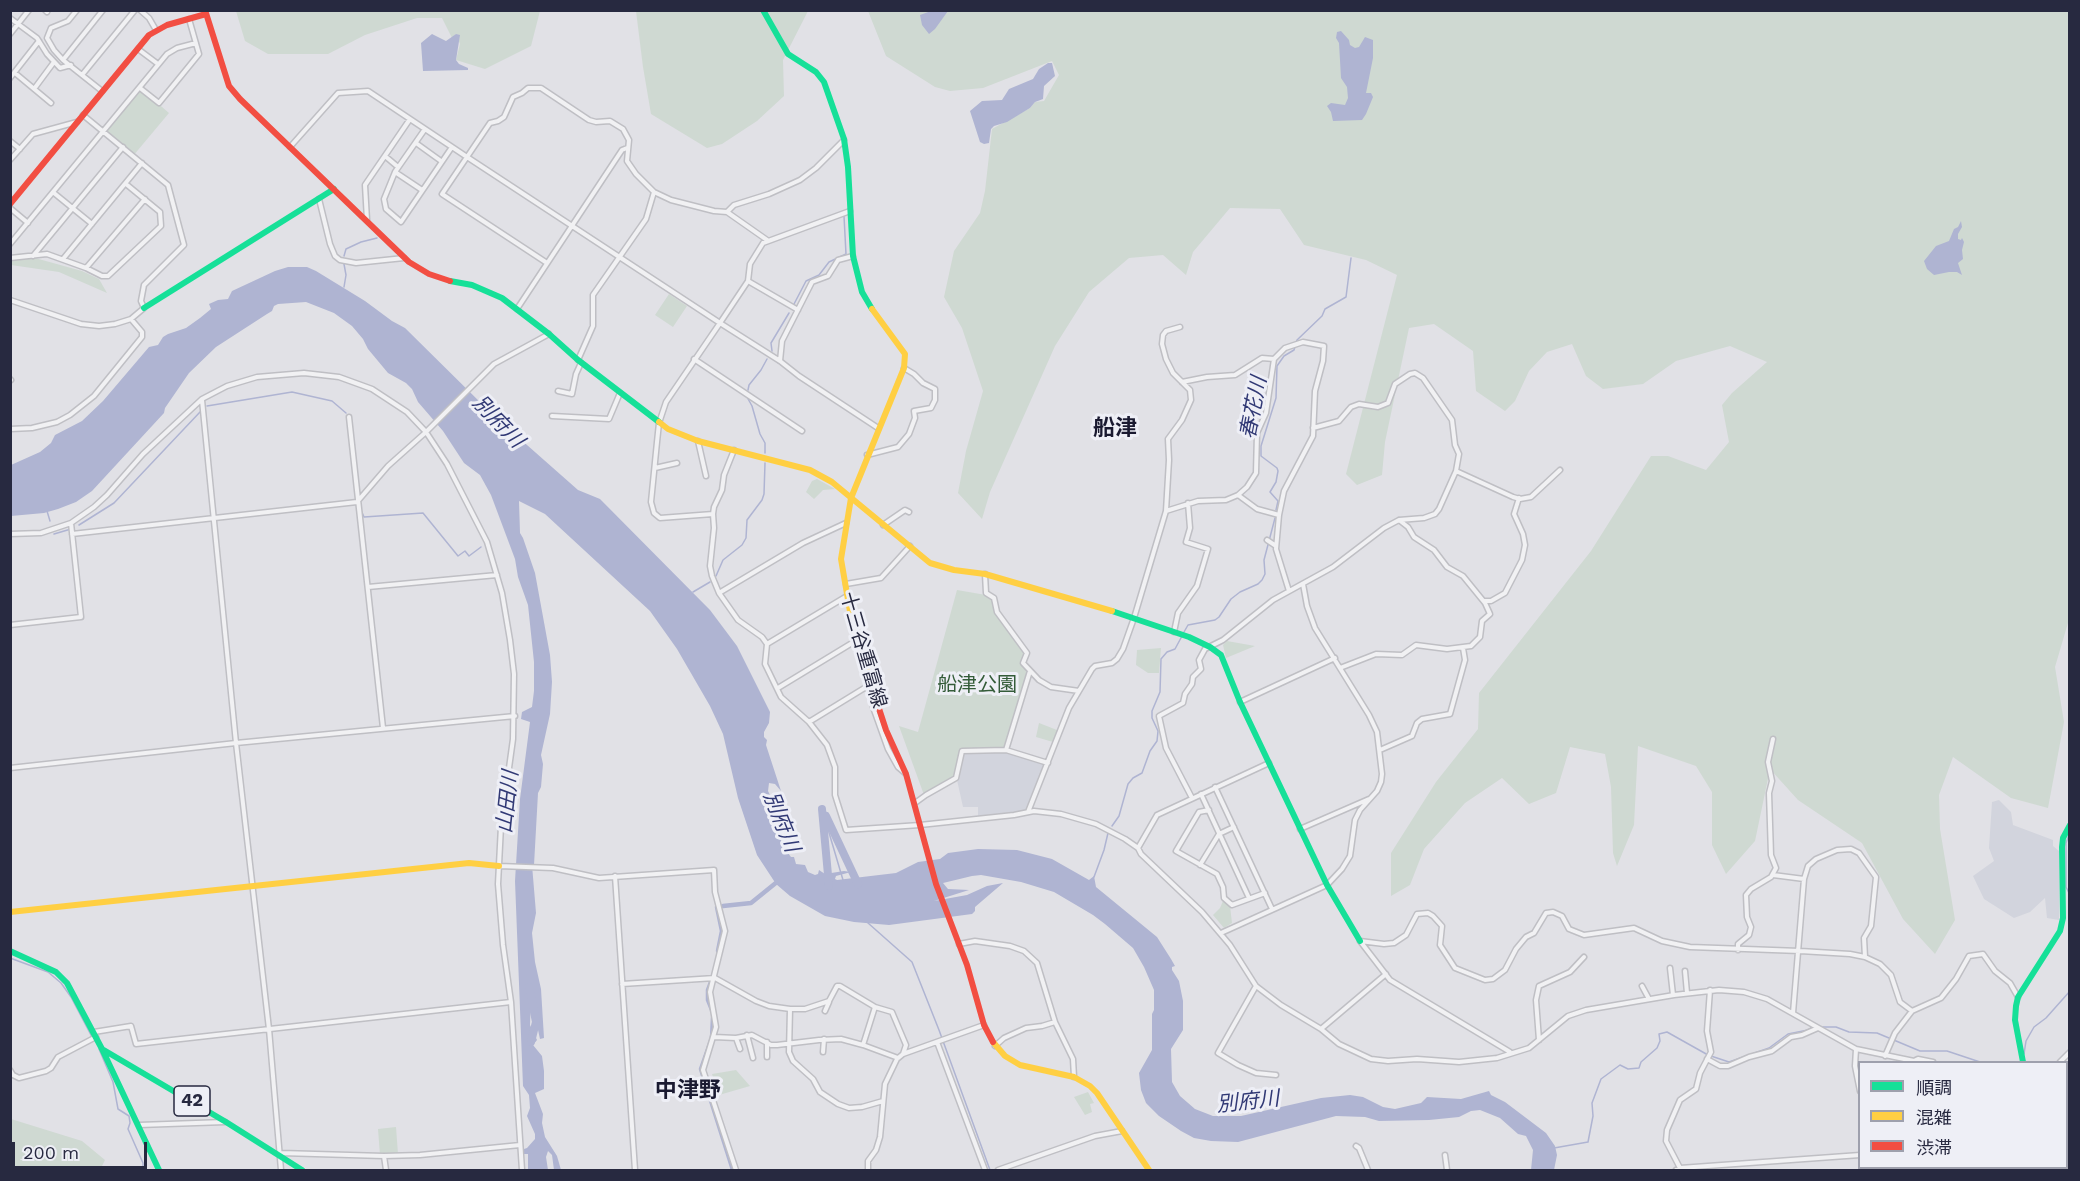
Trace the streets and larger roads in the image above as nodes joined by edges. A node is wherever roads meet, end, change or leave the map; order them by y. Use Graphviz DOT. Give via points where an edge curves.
graph roads {
  1 [pos="29,10"];
  2 [pos="77,10"];
  3 [pos="135,10"];
  4 [pos="140,10"];
  5 [pos="763,10"];
  6 [pos="102,11"];
  7 [pos="206,12"];
  8 [pos="10,18"];
  9 [pos="189,18"];
  10 [pos="18,24"];
  11 [pos="156,30"];
  12 [pos="10,34"];
  13 [pos="39,41"];
  14 [pos="196,43"];
  15 [pos="138,49"];
  16 [pos="63,60"];
  17 [pos="54,62"];
  18 [pos="158,64"];
  19 [pos="71,65"];
  20 [pos="15,73"];
  21 [pos="82,75"];
  22 [pos="10,78"];
  23 [pos="140,88"];
  24 [pos="34,89"];
  25 [pos="102,92"];
  26 [pos="51,103"];
  27 [pos="83,115"];
  28 [pos="410,118"];
  29 [pos="77,122"];
  30 [pos="425,129"];
  31 [pos="103,131"];
  32 [pos="844,139"];
  33 [pos="10,141"];
  34 [pos="416,143"];
  35 [pos="123,147"];
  36 [pos="290,147"];
  37 [pos="452,147"];
  38 [pos="627,148"];
  39 [pos="20,149"];
  40 [pos="385,156"];
  41 [pos="467,157"];
  42 [pos="10,160"];
  43 [pos="441,161"];
  44 [pos="142,163"];
  45 [pos="398,167"];
  46 [pos="395,172"];
  47 [pos="126,184"];
  48 [pos="334,189"];
  49 [pos="422,190"];
  50 [pos="654,192"];
  51 [pos="54,193"];
  52 [pos="145,199"];
  53 [pos="319,199"];
  54 [pos="10,206"];
  55 [pos="73,209"];
  56 [pos="850,211"];
  57 [pos="727,212"];
  58 [pos="367,221"];
  59 [pos="28,223"];
  60 [pos="92,224"];
  61 [pos="572,226"];
  62 [pos="767,240"];
  63 [pos="11,242"];
  64 [pos="853,256"];
  65 [pos="32,257"];
  66 [pos="618,257"];
  67 [pos="10,258"];
  68 [pos="405,258"];
  69 [pos="63,259"];
  70 [pos="547,263"];
  71 [pos="86,268"];
  72 [pos="748,281"];
  73 [pos="10,300"];
  74 [pos="144,308"];
  75 [pos="517,309"];
  76 [pos="798,310"];
  77 [pos="130,319"];
  78 [pos="720,324"];
  79 [pos="1180,327"];
  80 [pos="549,334"];
  81 [pos="694,359"];
  82 [pos="1274,359"];
  83 [pos="580,361"];
  84 [pos="780,361"];
  85 [pos="904,368"];
  86 [pos="1182,382"];
  87 [pos="558,391"];
  88 [pos="620,393"];
  89 [pos="202,399"];
  90 [pos="552,416"];
  91 [pos="349,417"];
  92 [pos="659,423"];
  93 [pos="878,428"];
  94 [pos="1313,428"];
  95 [pos="10,429"];
  96 [pos="802,431"];
  97 [pos="426,432"];
  98 [pos="698,441"];
  99 [pos="734,450"];
  100 [pos="867,455"];
  101 [pos="677,463"];
  102 [pos="656,468"];
  103 [pos="1560,470"];
  104 [pos="1456,471"];
  105 [pos="706,477"];
  106 [pos="1238,495"];
  107 [pos="851,498"];
  108 [pos="1519,498"];
  109 [pos="357,502"];
  110 [pos="1188,503"];
  111 [pos="1166,511"];
  112 [pos="909,512"];
  113 [pos="713,514"];
  114 [pos="1279,515"];
  115 [pos="213,517"];
  116 [pos="1399,520"];
  117 [pos="71,523"];
  118 [pos="846,523"];
  119 [pos="884,525"];
  120 [pos="10,534"];
  121 [pos="72,534"];
  122 [pos="1267,540"];
  123 [pos="1274,544"];
  124 [pos="910,546"];
  125 [pos="497,574"];
  126 [pos="985,574"];
  127 [pos="845,584"];
  128 [pos="1303,584"];
  129 [pos="368,586"];
  130 [pos="1289,591"];
  131 [pos="719,593"];
  132 [pos="846,596"];
  133 [pos="1483,601"];
  134 [pos="1134,618"];
  135 [pos="10,625"];
  136 [pos="1175,633"];
  137 [pos="857,640"];
  138 [pos="767,644"];
  139 [pos="1210,647"];
  140 [pos="1463,648"];
  141 [pos="1335,658"];
  142 [pos="1340,668"];
  143 [pos="1030,671"];
  144 [pos="871,684"];
  145 [pos="778,688"];
  146 [pos="1079,691"];
  147 [pos="1240,702"];
  148 [pos="515,716"];
  149 [pos="809,722"];
  150 [pos="383,728"];
  151 [pos="1773,739"];
  152 [pos="236,743"];
  153 [pos="1006,750"];
  154 [pos="1380,750"];
  155 [pos="1048,763"];
  156 [pos="1269,763"];
  157 [pos="10,768"];
  158 [pos="1215,787"];
  159 [pos="1201,794"];
  160 [pos="1192,798"];
  161 [pos="1370,798"];
  162 [pos="914,804"];
  163 [pos="1209,810"];
  164 [pos="1028,812"];
  165 [pos="920,825"];
  166 [pos="2070,825"];
  167 [pos="1234,827"];
  168 [pos="1300,829"];
  169 [pos="1219,834"];
  170 [pos="1138,848"];
  171 [pos="1200,865"];
  172 [pos="501,866"];
  173 [pos="1773,875"];
  174 [pos="615,876"];
  175 [pos="1804,879"];
  176 [pos="1327,885"];
  177 [pos="253,887"];
  178 [pos="1265,893"];
  179 [pos="2063,895"];
  180 [pos="1250,898"];
  181 [pos="2070,900"];
  182 [pos="1272,909"];
  183 [pos="10,912"];
  184 [pos="1221,933"];
  185 [pos="1360,941"];
  186 [pos="958,944"];
  187 [pos="1738,950"];
  188 [pos="10,951"];
  189 [pos="1800,951"];
  190 [pos="1584,957"];
  191 [pos="1865,957"];
  192 [pos="1670,968"];
  193 [pos="1685,971"];
  194 [pos="1386,974"];
  195 [pos="715,978"];
  196 [pos="622,984"];
  197 [pos="1256,986"];
  198 [pos="1642,986"];
  199 [pos="1710,990"];
  200 [pos="1688,993"];
  201 [pos="1673,995"];
  202 [pos="2018,997"];
  203 [pos="1649,999"];
  204 [pos="829,1001"];
  205 [pos="511,1002"];
  206 [pos="874,1007"];
  207 [pos="790,1009"];
  208 [pos="825,1011"];
  209 [pos="1912,1011"];
  210 [pos="1793,1012"];
  211 [pos="1055,1022"];
  212 [pos="984,1025"];
  213 [pos="1819,1028"];
  214 [pos="269,1029"];
  215 [pos="1321,1029"];
  216 [pos="95,1034"];
  217 [pos="747,1035"];
  218 [pos="714,1037"];
  219 [pos="736,1038"];
  220 [pos="824,1039"];
  221 [pos="1539,1040"];
  222 [pos="939,1041"];
  223 [pos="766,1042"];
  224 [pos="789,1044"];
  225 [pos="862,1045"];
  226 [pos="995,1046"];
  227 [pos="102,1049"];
  228 [pos="740,1049"];
  229 [pos="1856,1049"];
  230 [pos="824,1052"];
  231 [pos="1511,1052"];
  232 [pos="903,1054"];
  233 [pos="1886,1056"];
  234 [pos="767,1057"];
  235 [pos="753,1058"];
  236 [pos="898,1058"];
  237 [pos="1708,1058"];
  238 [pos="1886,1061"];
  239 [pos="1918,1061"];
  240 [pos="2023,1061"];
  241 [pos="10,1070"];
  242 [pos="1276,1075"];
  243 [pos="1074,1077"];
  244 [pos="1858,1081"];
  245 [pos="883,1101"];
  246 [pos="226,1122"];
  247 [pos="139,1125"];
  248 [pos="1122,1131"];
  249 [pos="520,1145"];
  250 [pos="1356,1146"];
  251 [pos="281,1155"];
  252 [pos="1445,1155"];
  253 [pos="1858,1155"];
  254 [pos="384,1156"];
  255 [pos="1678,1169"];
  256 [pos="159,1170"];
  257 [pos="281,1170"];
  258 [pos="302,1170"];
  259 [pos="386,1170"];
  260 [pos="522,1170"];
  261 [pos="635,1170"];
  262 [pos="736,1170"];
  263 [pos="868,1170"];
  264 [pos="985,1170"];
  265 [pos="998,1170"];
  266 [pos="1149,1170"];
  267 [pos="1368,1170"];
  268 [pos="1447,1170"];
  1 -- 10 [label="street"];
  2 -- 16 [label="street" via="68,21 56,24 47,33 50,44"];
  3 -- 21 [label="street"];
  4 -- 11 [label="street"];
  5 -- 32 [label="street" via="788,54 824,82"];
  6 -- 16 [label="street"];
  7 -- 9 [label="street"];
  7 -- 36 [label="street" via="230,86"];
  8 -- 10 [label="street"];
  9 -- 11 [label="street"];
  9 -- 14 [label="street"];
  10 -- 12 [label="street"];
  10 -- 13 [label="street"];
  11 -- 15 [label="street"];
  13 -- 17 [label="street"];
  13 -- 20 [label="street"];
  14 -- 18 [label="street" via="177,48"];
  14 -- 23 [label="street" via="199,54 159,103"];
  15 -- 18 [label="street"];
  15 -- 25 [label="street"];
  16 -- 19 [label="street"];
  17 -- 19 [label="street" via="60,68"];
  17 -- 24 [label="street"];
  18 -- 23 [label="street"];
  19 -- 21 [label="street"];
  20 -- 22 [label="street"];
  20 -- 24 [label="street"];
  21 -- 25 [label="street"];
  23 -- 31 [label="street"];
  24 -- 26 [label="street"];
  25 -- 27 [label="street"];
  27 -- 29 [label="street"];
  27 -- 31 [label="street"];
  28 -- 30 [label="street"];
  28 -- 36 [label="street" via="368,91 338,93"];
  28 -- 40 [label="street"];
  29 -- 39 [label="street" via="33,134"];
  29 -- 54 [label="street"];
  30 -- 34 [label="street"];
  30 -- 37 [label="street"];
  31 -- 35 [label="street"];
  31 -- 51 [label="street"];
  32 -- 56 [label="street"];
  32 -- 57 [label="street" via="809,175"];
  33 -- 39 [label="street"];
  34 -- 43 [label="street"];
  34 -- 45 [label="street"];
  35 -- 44 [label="street"];
  35 -- 55 [label="street"];
  36 -- 48 [label="street"];
  37 -- 41 [label="street"];
  37 -- 43 [label="street"];
  38 -- 41 [label="street" via="626,132 616,123 592,121 541,88 528,88 513,97 502,120 490,123"];
  38 -- 50 [label="street" via="630,166"];
  38 -- 61 [label="street"];
  39 -- 42 [label="street"];
  40 -- 45 [label="street"];
  40 -- 58 [label="street" via="365,185"];
  41 -- 61 [label="street"];
  41 -- 70 [label="street" via="442,194"];
  43 -- 49 [label="street"];
  44 -- 47 [label="street"];
  44 -- 74 [label="street" via="168,185 184,245 144,285"];
  45 -- 46 [label="street"];
  46 -- 49 [label="street"];
  46 -- 49 [label="street" via="384,199 386,209 401,222"];
  47 -- 52 [label="street"];
  47 -- 60 [label="street"];
  48 -- 53 [label="street"];
  48 -- 58 [label="street"];
  50 -- 57 [label="street" via="671,200"];
  50 -- 66 [label="street" via="646,219"];
  51 -- 55 [label="street"];
  51 -- 59 [label="street"];
  52 -- 71 [label="street"];
  52 -- 71 [label="street" via="160,212 161,226 108,276"];
  53 -- 68 [label="street" via="330,244 340,260 356,263"];
  53 -- 74 [label="street"];
  54 -- 59 [label="street"];
  55 -- 60 [label="street"];
  55 -- 65 [label="street"];
  56 -- 62 [label="street"];
  56 -- 64 [label="street"];
  57 -- 62 [label="street"];
  58 -- 68 [label="street"];
  59 -- 63 [label="street"];
  60 -- 69 [label="street"];
  61 -- 66 [label="street"];
  61 -- 70 [label="street"];
  62 -- 72 [label="street" via="750,264"];
  64 -- 76 [label="street" via="838,260 828,276 812,282"];
  64 -- 85 [label="street" via="862,292 902,348"];
  65 -- 67 [label="street"];
  65 -- 69 [label="street" via="47,254"];
  66 -- 78 [label="street"];
  66 -- 83 [label="street" via="593,295 593,326"];
  68 -- 75 [label="street" via="429,274 488,291"];
  69 -- 71 [label="street"];
  70 -- 75 [label="street"];
  72 -- 76 [label="street"];
  72 -- 78 [label="street"];
  73 -- 77 [label="street" via="91,326 108,326"];
  74 -- 77 [label="street"];
  75 -- 80 [label="street"];
  76 -- 84 [label="street" via="782,342"];
  77 -- 95 [label="street" via="142,337 94,396 57,422"];
  78 -- 81 [label="street"];
  78 -- 84 [label="street"];
  79 -- 86 [label="street" via="1166,331 1162,344 1173,373"];
  80 -- 83 [label="street"];
  80 -- 97 [label="street" via="494,364"];
  81 -- 92 [label="street" via="666,402"];
  81 -- 96 [label="street"];
  82 -- 86 [label="street" via="1262,358 1235,375"];
  82 -- 94 [label="street" via="1285,348 1299,343 1324,346"];
  82 -- 106 [label="street" via="1268,406 1257,433 1256,473"];
  83 -- 87 [label="street" via="572,394"];
  83 -- 88 [label="street"];
  84 -- 93 [label="street"];
  85 -- 93 [label="street, 十三谷重富線"];
  85 -- 100 [label="street" via="935,389 935,400 931,408 914,411 909,434 898,447"];
  86 -- 111 [label="street" via="1190,390 1191,400 1168,440"];
  88 -- 90 [label="street" via="609,419"];
  88 -- 92 [label="street"];
  89 -- 97 [label="street" via="257,377 304,373 339,377 390,400"];
  89 -- 115 [label="street"];
  89 -- 117 [label="street" via="143,454 107,495"];
  91 -- 109 [label="street"];
  92 -- 98 [label="street"];
  92 -- 102 [label="street"];
  93 -- 100 [label="street, 十三谷重富線"];
  94 -- 104 [label="street" via="1340,421 1351,407 1359,404 1378,407 1388,403 1395,384 1415,373 1423,378 1452,420 1459,454"];
  94 -- 114 [label="street" via="1313,436 1284,492"];
  97 -- 109 [label="street" via="387,466"];
  97 -- 125 [label="street" via="461,489 487,542"];
  98 -- 99 [label="street"];
  98 -- 105 [label="street"];
  99 -- 107 [label="street" via="810,470"];
  99 -- 113 [label="street"];
  100 -- 107 [label="street, 十三谷重富線"];
  101 -- 102 [label="street"];
  102 -- 113 [label="street" via="651,502 660,518"];
  103 -- 108 [label="street" via="1531,497"];
  104 -- 108 [label="street"];
  104 -- 116 [label="street" via="1435,514"];
  106 -- 110 [label="street" via="1226,500"];
  106 -- 114 [label="street" via="1257,509"];
  107 -- 118 [label="street, 十三谷重富線"];
  107 -- 119 [label="street"];
  108 -- 133 [label="street" via="1514,514 1526,545 1522,560 1504,593"];
  109 -- 115 [label="street"];
  109 -- 129 [label="street"];
  110 -- 111 [label="street"];
  110 -- 136 [label="street" via="1190,528 1186,542 1208,549 1197,586 1178,613"];
  111 -- 134 [label="street"];
  112 -- 119 [label="street" via="905,510"];
  113 -- 131 [label="street" via="710,566"];
  114 -- 123 [label="street"];
  115 -- 121 [label="street"];
  115 -- 152 [label="street"];
  116 -- 128 [label="street"];
  116 -- 133 [label="street" via="1414,537 1434,550 1447,567 1463,576"];
  117 -- 120 [label="street" via="41,533"];
  117 -- 121 [label="street"];
  118 -- 127 [label="street, 十三谷重富線" via="841,559"];
  118 -- 131 [label="street" via="803,543"];
  119 -- 124 [label="street"];
  121 -- 135 [label="street" via="81,617"];
  122 -- 123 [label="street"];
  123 -- 130 [label="street"];
  124 -- 126 [label="street" via="930,563"];
  124 -- 127 [label="street" via="881,578"];
  125 -- 129 [label="street"];
  125 -- 148 [label="street" via="513,658"];
  126 -- 134 [label="street"];
  126 -- 143 [label="street" via="986,593 994,598 997,612 1027,653 1023,663"];
  127 -- 132 [label="street, 十三谷重富線"];
  128 -- 130 [label="street"];
  128 -- 141 [label="street" via="1315,628"];
  129 -- 150 [label="street"];
  130 -- 139 [label="street"];
  131 -- 138 [label="street" via="738,620"];
  132 -- 137 [label="street, 十三谷重富線"];
  132 -- 138 [label="street"];
  133 -- 140 [label="street" via="1490,614 1482,621 1480,637"];
  134 -- 136 [label="street"];
  134 -- 146 [label="street" via="1124,650 1112,663 1095,666"];
  136 -- 139 [label="street"];
  137 -- 144 [label="street, 十三谷重富線"];
  137 -- 145 [label="street"];
  138 -- 145 [label="street" via="765,664"];
  139 -- 147 [label="street" via="1221,656"];
  139 -- 160 [label="street" via="1199,660 1201,669 1193,677 1183,702 1159,716 1166,748"];
  140 -- 142 [label="street" via="1416,645 1402,655 1376,654"];
  140 -- 154 [label="street" via="1465,660 1450,714 1422,718 1412,736"];
  141 -- 142 [label="street"];
  141 -- 147 [label="street"];
  142 -- 154 [label="street" via="1372,721"];
  143 -- 146 [label="street" via="1051,687"];
  143 -- 153 [label="street"];
  144 -- 149 [label="street"];
  144 -- 162 [label="street, 十三谷重富線"];
  145 -- 149 [label="street" via="781,697"];
  146 -- 155 [label="street"];
  147 -- 156 [label="street"];
  148 -- 150 [label="street"];
  148 -- 172 [label="street"];
  149 -- 165 [label="street" via="832,756 835,795 846,830"];
  150 -- 152 [label="street"];
  151 -- 173 [label="street" via="1768,762 1772,781 1772,855 1776,868"];
  152 -- 157 [label="street"];
  152 -- 177 [label="street"];
  153 -- 155 [label="street"];
  153 -- 162 [label="street" via="962,751 956,778"];
  154 -- 161 [label="street" via="1381,782"];
  155 -- 164 [label="street"];
  156 -- 158 [label="street"];
  156 -- 168 [label="street"];
  158 -- 159 [label="street"];
  158 -- 167 [label="street"];
  159 -- 160 [label="street"];
  159 -- 163 [label="street"];
  160 -- 170 [label="street" via="1157,815"];
  161 -- 168 [label="street"];
  161 -- 176 [label="street" via="1356,820 1350,856"];
  162 -- 165 [label="street, 十三谷重富線"];
  163 -- 169 [label="street"];
  163 -- 171 [label="street" via="1199,812 1176,851"];
  164 -- 165 [label="street"];
  164 -- 170 [label="street" via="1080,819 1125,838"];
  165 -- 186 [label="street, 十三谷重富線" via="936,885"];
  166 -- 179 [label="street" via="2062,847"];
  167 -- 169 [label="street"];
  167 -- 178 [label="street"];
  168 -- 176 [label="street"];
  169 -- 171 [label="street"];
  169 -- 180 [label="street"];
  170 -- 184 [label="street"];
  171 -- 180 [label="street" via="1217,874 1224,898 1232,905"];
  172 -- 174 [label="street" via="599,878"];
  172 -- 177 [label="street" via="469,863"];
  172 -- 205 [label="street" via="498,884"];
  173 -- 175 [label="street"];
  173 -- 187 [label="street" via="1746,895 1751,927"];
  174 -- 195 [label="street" via="714,870 724,931"];
  174 -- 196 [label="street"];
  175 -- 189 [label="street"];
  175 -- 191 [label="street" via="1808,866 1837,850 1854,850 1862,856 1876,881 1872,926 1864,938"];
  176 -- 182 [label="street"];
  176 -- 185 [label="street"];
  177 -- 183 [label="street"];
  177 -- 214 [label="street"];
  178 -- 180 [label="street"];
  178 -- 182 [label="street"];
  179 -- 181 [label="street"];
  179 -- 202 [label="street" via="2060,931"];
  182 -- 184 [label="street"];
  184 -- 197 [label="street"];
  185 -- 187 [label="street" via="1394,943 1406,935 1413,918 1428,913 1442,926 1440,945 1451,963 1485,980 1500,975 1516,949 1546,913 1552,912 1562,916 1569,929 1584,936 1634,928 1671,944"];
  185 -- 194 [label="street"];
  186 -- 211 [label="street" via="975,941 1024,951 1037,963"];
  186 -- 212 [label="street, 十三谷重富線"];
  187 -- 189 [label="street"];
  188 -- 216 [label="street" via="56,972 75,994"];
  189 -- 191 [label="street"];
  189 -- 210 [label="street"];
  190 -- 221 [label="street" via="1570,972 1539,986"];
  191 -- 209 [label="street" via="1891,975 1900,1002"];
  192 -- 201 [label="street"];
  193 -- 200 [label="street"];
  194 -- 215 [label="street"];
  194 -- 231 [label="street"];
  195 -- 196 [label="street"];
  195 -- 207 [label="street" via="756,1001"];
  195 -- 218 [label="street" via="710,996 716,1022"];
  196 -- 261 [label="street"];
  197 -- 215 [label="street"];
  197 -- 242 [label="street" via="1218,1053 1256,1073"];
  198 -- 203 [label="street"];
  199 -- 200 [label="street"];
  199 -- 210 [label="street" via="1753,994"];
  199 -- 237 [label="street"];
  200 -- 201 [label="street"];
  201 -- 203 [label="street"];
  202 -- 209 [label="street" via="1985,956 1975,954 1965,960 1941,998"];
  202 -- 240 [label="street" via="2015,1020"];
  203 -- 221 [label="street" via="1568,1016"];
  204 -- 206 [label="street" via="840,986"];
  204 -- 207 [label="street" via="805,1009"];
  204 -- 208 [label="street"];
  205 -- 214 [label="street"];
  205 -- 249 [label="street"];
  206 -- 225 [label="street"];
  206 -- 232 [label="street" via="894,1015 906,1045"];
  207 -- 224 [label="street"];
  209 -- 233 [label="street" via="1890,1043"];
  210 -- 213 [label="street"];
  211 -- 226 [label="street" via="1026,1028"];
  211 -- 243 [label="street" via="1073,1059"];
  212 -- 222 [label="street"];
  212 -- 226 [label="street, 十三谷重富線"];
  213 -- 229 [label="street"];
  213 -- 237 [label="street" via="1791,1037 1772,1051 1728,1066"];
  214 -- 216 [label="street" via="136,1044 130,1026"];
  214 -- 251 [label="street"];
  215 -- 231 [label="street" via="1349,1050 1371,1059 1459,1062 1497,1058"];
  216 -- 227 [label="street"];
  216 -- 241 [label="street" via="58,1057 46,1071 19,1078"];
  217 -- 219 [label="street"];
  217 -- 223 [label="street"];
  217 -- 235 [label="street"];
  218 -- 219 [label="street"];
  218 -- 262 [label="street" via="703,1070"];
  219 -- 228 [label="street"];
  220 -- 224 [label="street"];
  220 -- 225 [label="street"];
  220 -- 230 [label="street"];
  221 -- 231 [label="street" via="1521,1052"];
  222 -- 232 [label="street"];
  222 -- 264 [label="street"];
  223 -- 224 [label="street"];
  223 -- 234 [label="street"];
  224 -- 245 [label="street" via="792,1061 828,1099 849,1108"];
  225 -- 236 [label="street"];
  226 -- 243 [label="street, 十三谷重富線" via="1020,1065"];
  227 -- 246 [label="street, 42"];
  227 -- 247 [label="street"];
  229 -- 233 [label="street"];
  229 -- 244 [label="street"];
  232 -- 236 [label="street"];
  233 -- 238 [label="street"];
  233 -- 239 [label="street"];
  236 -- 245 [label="street" via="885,1084"];
  237 -- 255 [label="street" via="1696,1089 1680,1100 1667,1130 1666,1141"];
  243 -- 248 [label="street, 十三谷重富線" via="1097,1093"];
  245 -- 263 [label="street" via="880,1137 868,1161"];
  246 -- 247 [label="street"];
  246 -- 251 [label="street, 42"];
  247 -- 256 [label="street"];
  248 -- 265 [label="street" via="1095,1136"];
  248 -- 266 [label="street, 十三谷重富線"];
  249 -- 254 [label="street"];
  249 -- 260 [label="street"];
  250 -- 267 [label="street"];
  251 -- 254 [label="street"];
  251 -- 257 [label="street"];
  251 -- 258 [label="street, 42"];
  252 -- 268 [label="street"];
  253 -- 255 [label="street"];
  254 -- 259 [label="street"];
}
